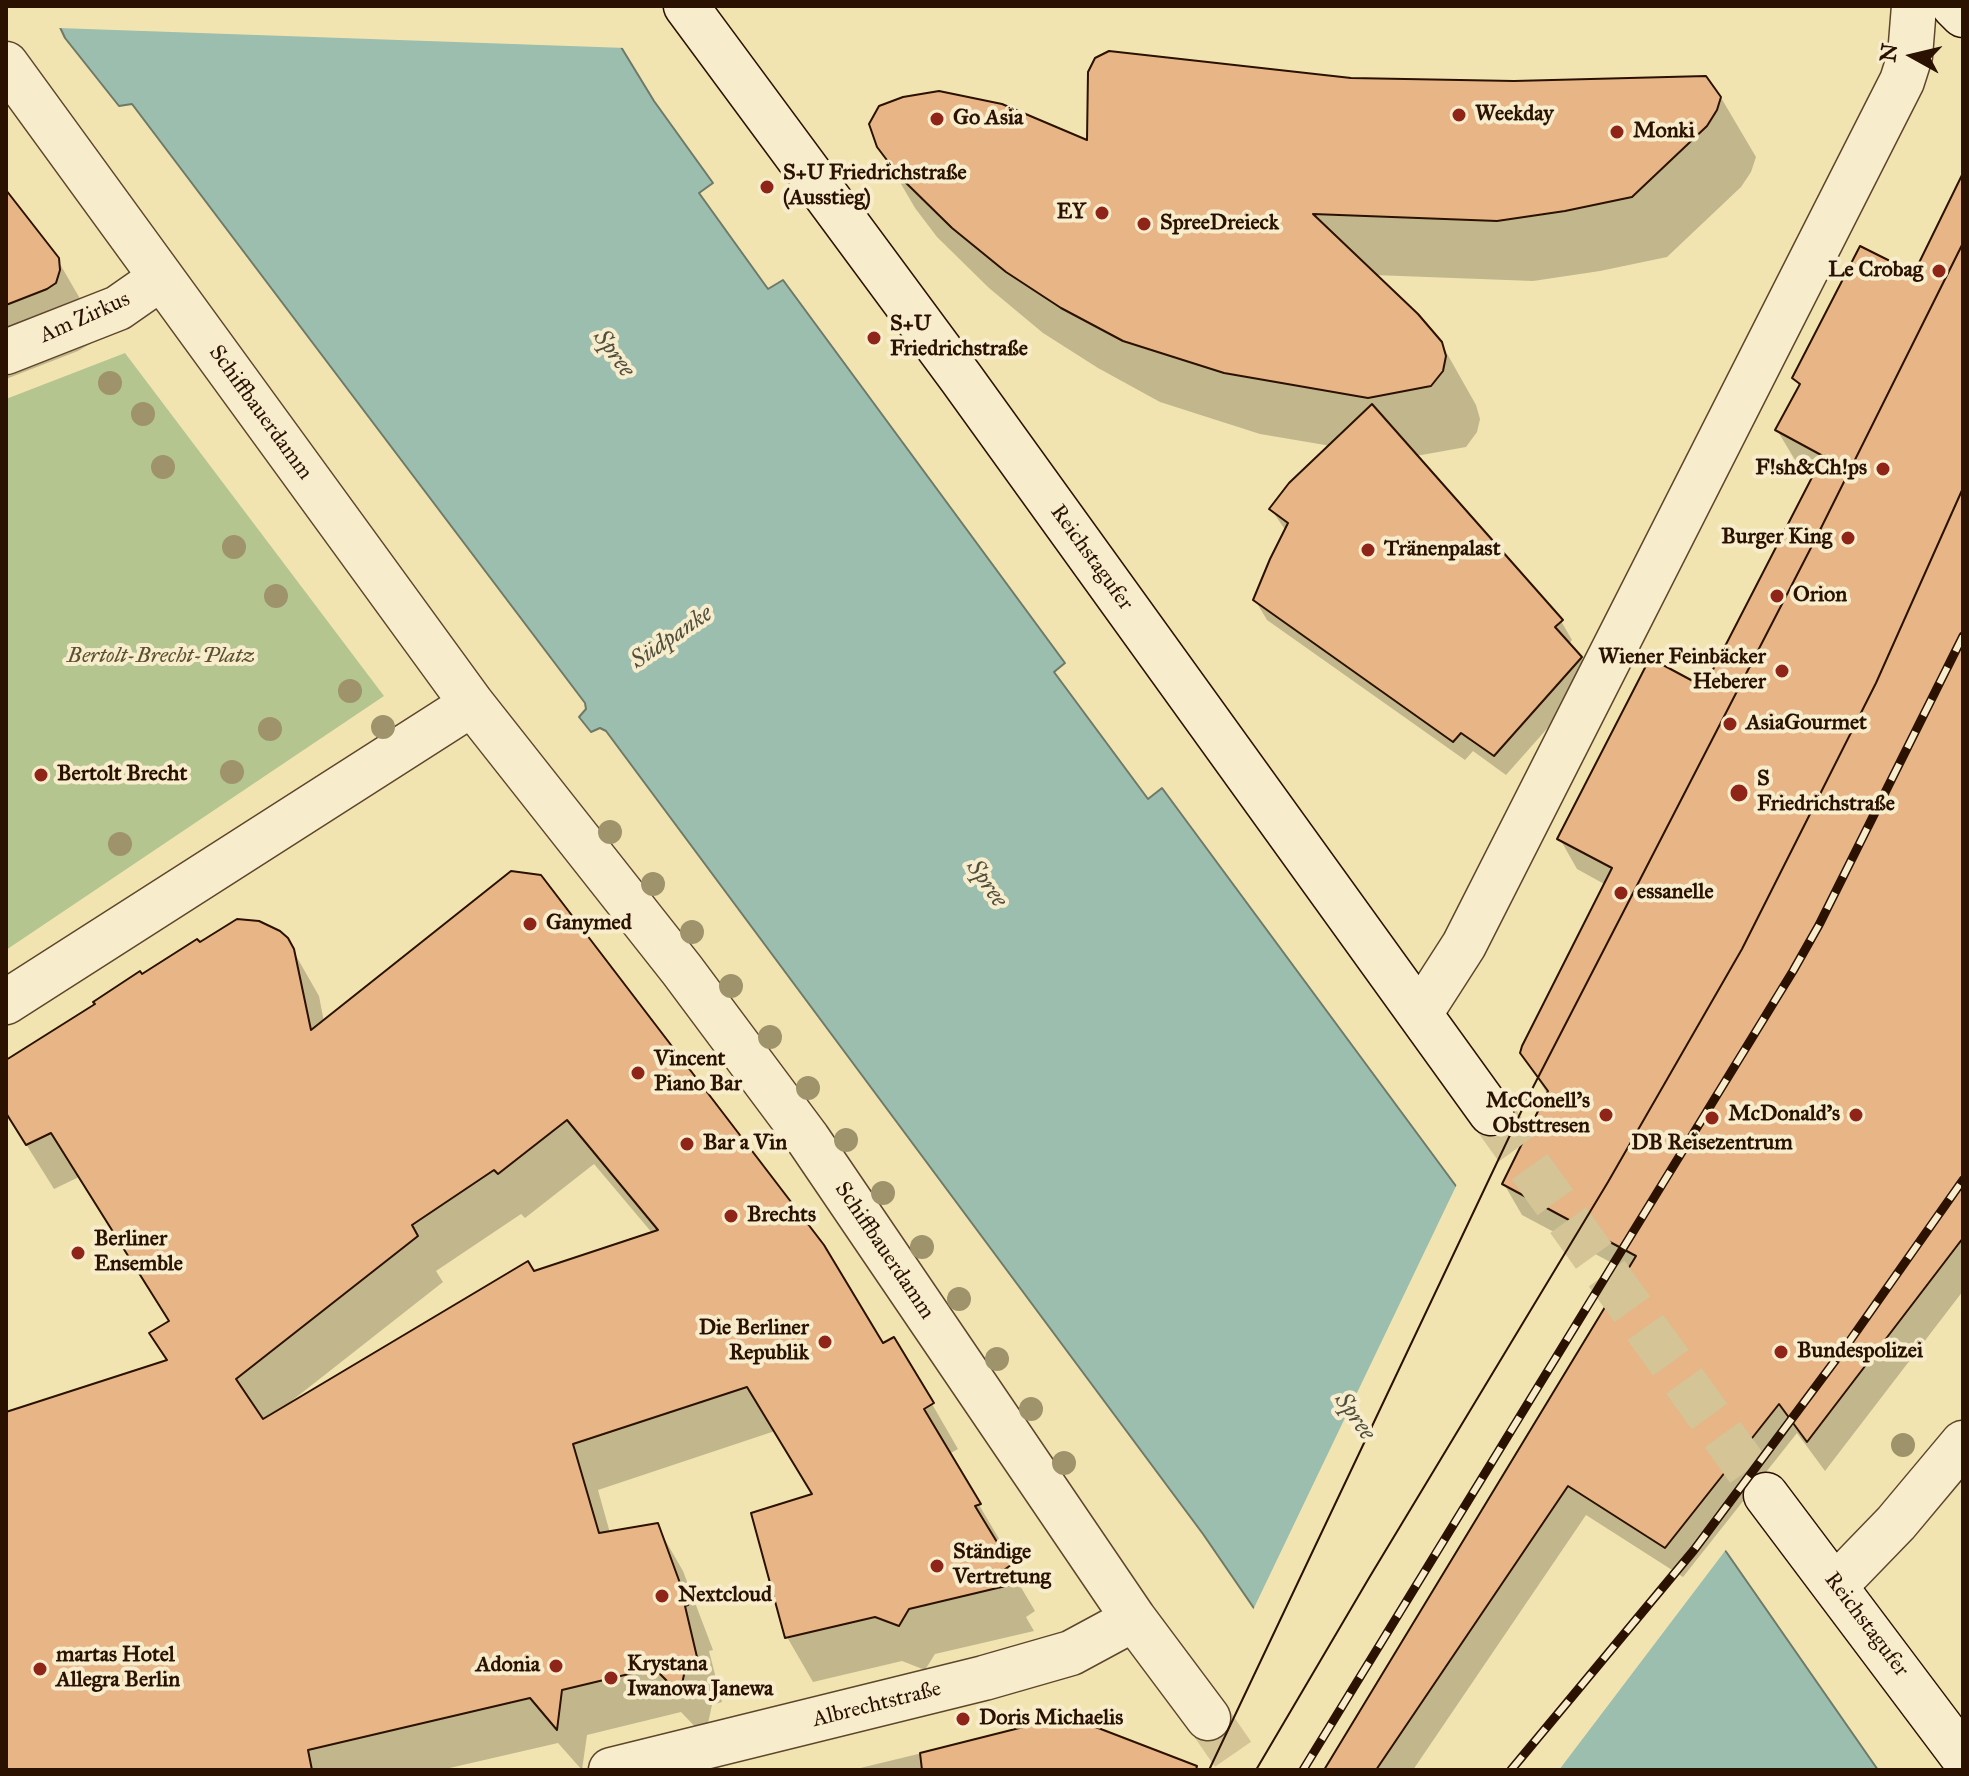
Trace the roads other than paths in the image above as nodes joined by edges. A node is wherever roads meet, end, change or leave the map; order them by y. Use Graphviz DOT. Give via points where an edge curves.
graph roads {
  1 [pos="686,6"];
  2 [pos="1914,6"];
  3 [pos="1954,6"];
  4 [pos="1963,15"];
  5 [pos="6,64"];
  6 [pos="161,278"];
  7 [pos="6,352"];
  8 [pos="472,704"];
  9 [pos="6,1002"];
  10 [pos="1421,1012"];
  11 [pos="1491,1113"];
  12 [pos="1963,1443"];
  13 [pos="1766,1495"];
  14 [pos="1836,1585"];
  15 [pos="1134,1619"];
  16 [pos="1208,1718"];
  17 [pos="1963,1757"];
  18 [pos="611,1770"];
  1 -- 10 [label="street, Reichstagufer"];
  2 -- 10 [label="street" via="1902,81 1464,945"];
  3 -- 4 [label="street"];
  5 -- 6 [label="street, Schiffbauerdamm"];
  6 -- 7 [label="street, Am Zirkus" via="118,308"];
  6 -- 8 [label="street, Schiffbauerdamm"];
  8 -- 9 [label="street"];
  8 -- 15 [label="street, Schiffbauerdamm" via="808,1139"];
  10 -- 11 [label="street, Reichstagufer"];
  12 -- 14 [label="street"];
  13 -- 14 [label="street, Reichstagufer"];
  14 -- 17 [label="street, Reichstagufer"];
  15 -- 16 [label="street, Schiffbauerdamm"];
  15 -- 18 [label="street, Albrechtstraße" via="1071,1653"];
}
